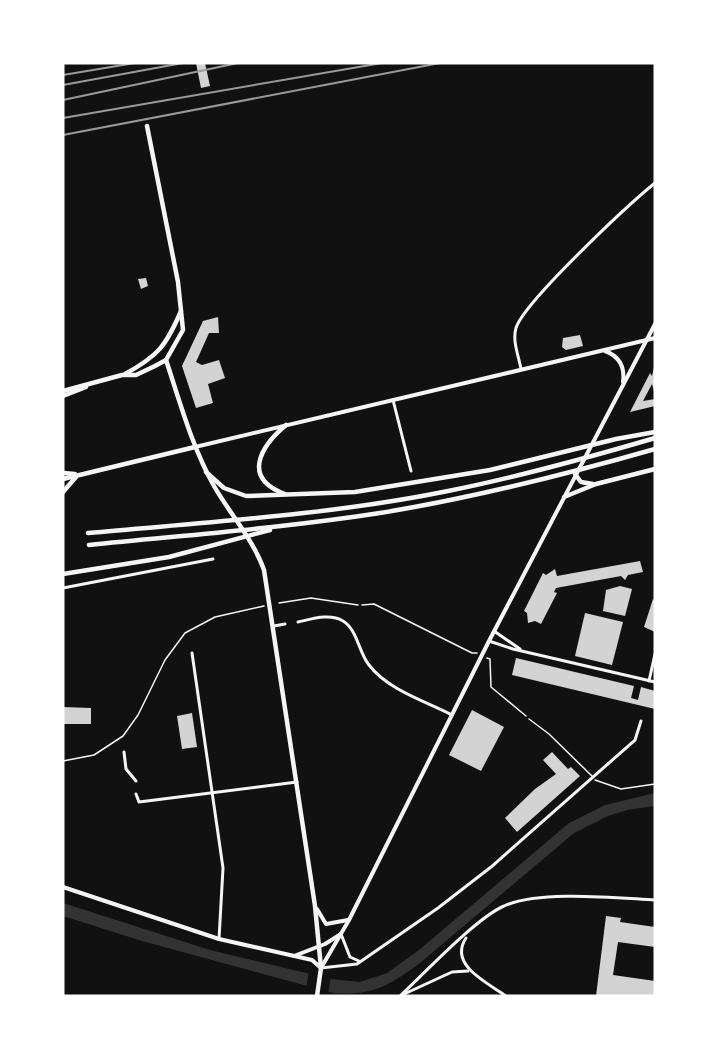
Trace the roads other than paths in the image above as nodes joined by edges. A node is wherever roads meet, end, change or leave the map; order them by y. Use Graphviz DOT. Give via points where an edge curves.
graph roads {
  1 [pos="147,126"];
  2 [pos="655,183"];
  3 [pos="182,310"];
  4 [pos="655,324"];
  5 [pos="655,338"];
  6 [pos="646,341"];
  7 [pos="604,350"];
  8 [pos="166,360"];
  9 [pos="521,369"];
  10 [pos="122,375"];
  11 [pos="97,382"];
  12 [pos="623,384"];
  13 [pos="63,391"];
  14 [pos="63,396"];
  15 [pos="393,400"];
  16 [pos="286,425"];
  17 [pos="655,432"];
  18 [pos="655,438"];
  19 [pos="195,447"];
  20 [pos="655,449"];
  21 [pos="655,469"];
  22 [pos="411,471"];
  23 [pos="63,472"];
  24 [pos="206,472"];
  25 [pos="575,474"];
  26 [pos="78,475"];
  27 [pos="63,479"];
  28 [pos="596,484"];
  29 [pos="63,492"];
  30 [pos="287,494"];
  31 [pos="564,497"];
  32 [pos="284,526"];
  33 [pos="88,532"];
  34 [pos="89,545"];
  35 [pos="213,559"];
  36 [pos="63,574"];
  37 [pos="63,588"];
  38 [pos="279,603"];
  39 [pos="358,605"];
  40 [pos="298,622"];
  41 [pos="285,624"];
  42 [pos="274,626"];
  43 [pos="494,631"];
  44 [pos="489,641"];
  45 [pos="525,651"];
  46 [pos="192,653"];
  47 [pos="655,654"];
  48 [pos="649,681"];
  49 [pos="655,682"];
  50 [pos="452,715"];
  51 [pos="529,718"];
  52 [pos="640,721"];
  53 [pos="124,752"];
  54 [pos="593,778"];
  55 [pos="136,781"];
  56 [pos="297,782"];
  57 [pos="214,793"];
  58 [pos="136,794"];
  59 [pos="63,887"];
  60 [pos="655,900"];
  61 [pos="315,906"];
  62 [pos="349,920"];
  63 [pos="341,934"];
  64 [pos="468,934"];
  65 [pos="219,939"];
  66 [pos="319,946"];
  67 [pos="294,956"];
  68 [pos="361,961"];
  69 [pos="321,968"];
  70 [pos="470,971"];
  71 [pos="317,995"];
  72 [pos="400,996"];
  73 [pos="506,996"];
  1 -- 3 [label="main road"];
  2 -- 9 [label="street" via="523,315 515,332"];
  3 -- 8 [label="main road" via="183,330"];
  3 -- 10 [label="main road" via="163,348"];
  4 -- 6 [label="street"];
  5 -- 6 [label="street"];
  6 -- 7 [label="street"];
  6 -- 12 [label="street"];
  7 -- 9 [label="street"];
  7 -- 12 [label="street" via="621,365"];
  8 -- 10 [label="main road" via="136,375"];
  8 -- 19 [label="main road"];
  9 -- 15 [label="street"];
  10 -- 11 [label="main road"];
  11 -- 13 [label="main road"];
  11 -- 14 [label="main road"];
  12 -- 25 [label="street"];
  15 -- 16 [label="street"];
  15 -- 22 [label="street"];
  16 -- 19 [label="street"];
  16 -- 30 [label="main road" via="268,441 260,459 265,479 277,491"];
  17 -- 30 [label="main road" via="490,470 390,488"];
  18 -- 33 [label="main road" via="506,478 386,502"];
  19 -- 24 [label="main road"];
  19 -- 26 [label="main road"];
  20 -- 32 [label="main road" via="489,494"];
  21 -- 28 [label="main road"];
  23 -- 26 [label="main road"];
  24 -- 30 [label="main road" via="237,494"];
  24 -- 42 [label="main road" via="254,547 264,570"];
  25 -- 28 [label="main road" via="581,482"];
  25 -- 31 [label="street"];
  26 -- 27 [label="main road"];
  26 -- 29 [label="main road"];
  28 -- 31 [label="main road"];
  31 -- 43 [label="street"];
  32 -- 34 [label="main road"];
  32 -- 36 [label="main road" via="169,557"];
  35 -- 37 [label="street"];
  38 -- 39 [label="lane" via="311,598"];
  40 -- 50 [label="street" via="327,616 344,621 369,665 389,684"];
  41 -- 42 [label="street"];
  42 -- 56 [label="main road"];
  43 -- 44 [label="street"];
  43 -- 45 [label="street"];
  44 -- 45 [label="street"];
  44 -- 50 [label="street"];
  45 -- 48 [label="street"];
  46 -- 57 [label="street"];
  47 -- 48 [label="street"];
  48 -- 49 [label="street"];
  50 -- 62 [label="street"];
  51 -- 54 [label="lane"];
  52 -- 54 [label="street" via="635,740"];
  53 -- 55 [label="street" via="126,769"];
  54 -- 68 [label="street" via="469,885"];
  56 -- 57 [label="street"];
  56 -- 61 [label="main road"];
  57 -- 58 [label="street" via="139,802"];
  57 -- 65 [label="street" via="224,868"];
  59 -- 65 [label="street"];
  60 -- 64 [label="street" via="525,900 495,911"];
  61 -- 62 [label="street" via="326,924"];
  61 -- 66 [label="main road"];
  62 -- 63 [label="street"];
  63 -- 66 [label="street"];
  63 -- 68 [label="street" via="350,957"];
  63 -- 69 [label="street"];
  64 -- 70 [label="street" via="461,950"];
  64 -- 72 [label="street"];
  65 -- 67 [label="street"];
  66 -- 67 [label="street"];
  66 -- 69 [label="main road"];
  67 -- 69 [label="street" via="315,962"];
  68 -- 69 [label="street"];
  69 -- 71 [label="main road"];
  70 -- 72 [label="street" via="452,972"];
  70 -- 73 [label="street"];
}
